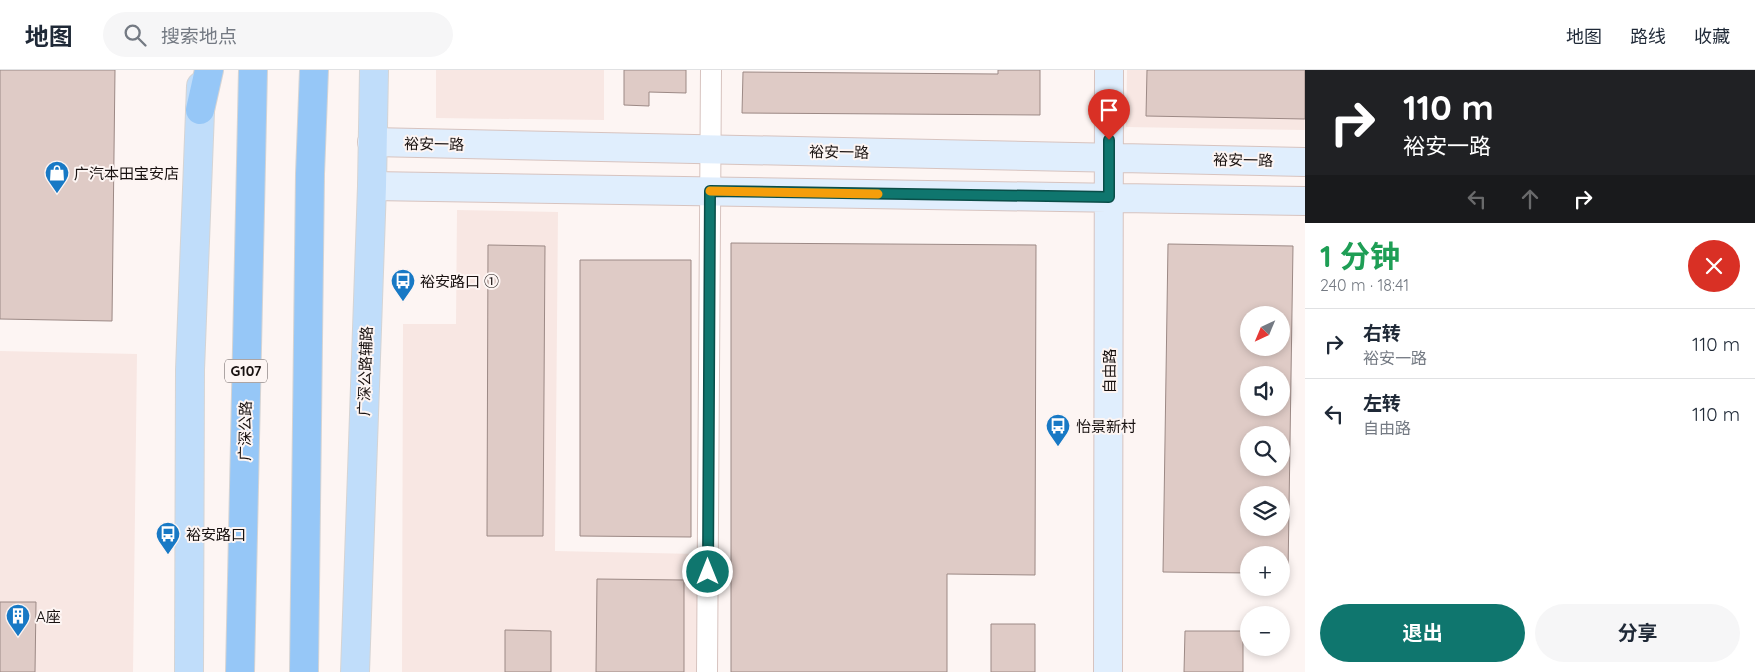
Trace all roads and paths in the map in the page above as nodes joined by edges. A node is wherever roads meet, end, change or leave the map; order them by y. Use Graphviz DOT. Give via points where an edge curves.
graph roads {
  1 [pos="202,70"];
  2 [pos="209,70"];
  3 [pos="253,70"];
  4 [pos="314,70"];
  5 [pos="374,70"];
  6 [pos="711,70"];
  7 [pos="1109,70"];
  8 [pos="200,110"];
  9 [pos="372,142"];
  10 [pos="710,149"];
  11 [pos="1109,158"];
  12 [pos="1305,162"];
  13 [pos="372,186"];
  14 [pos="710,191"];
  15 [pos="1109,197"];
  16 [pos="1305,200"];
  17 [pos="189,672"];
  18 [pos="240,672"];
  19 [pos="304,672"];
  20 [pos="355,672"];
  21 [pos="707,672"];
  22 [pos="1108,672"];
  1 -- 8 [label="main road"];
  2 -- 8 [label="highway"];
  3 -- 18 [label="highway, 广深公路 / G107"];
  4 -- 19 [label="highway"];
  5 -- 9 [label="main road, 广深公路辅路"];
  6 -- 10 [label="street"];
  7 -- 11 [label="main road, 自由路"];
  8 -- 17 [label="main road" via="190,370"];
  9 -- 10 [label="main road, 裕安一路"];
  9 -- 13 [label="main road, 广深公路辅路"];
  10 -- 11 [label="main road, 裕安一路"];
  10 -- 14 [label="street"];
  11 -- 12 [label="main road, 裕安一路"];
  11 -- 15 [label="main road, 自由路"];
  13 -- 14 [label="main road"];
  13 -- 20 [label="main road, 广深公路辅路"];
  14 -- 15 [label="main road"];
  14 -- 21 [label="street"];
  15 -- 16 [label="main road"];
  15 -- 22 [label="main road, 自由路"];
}
